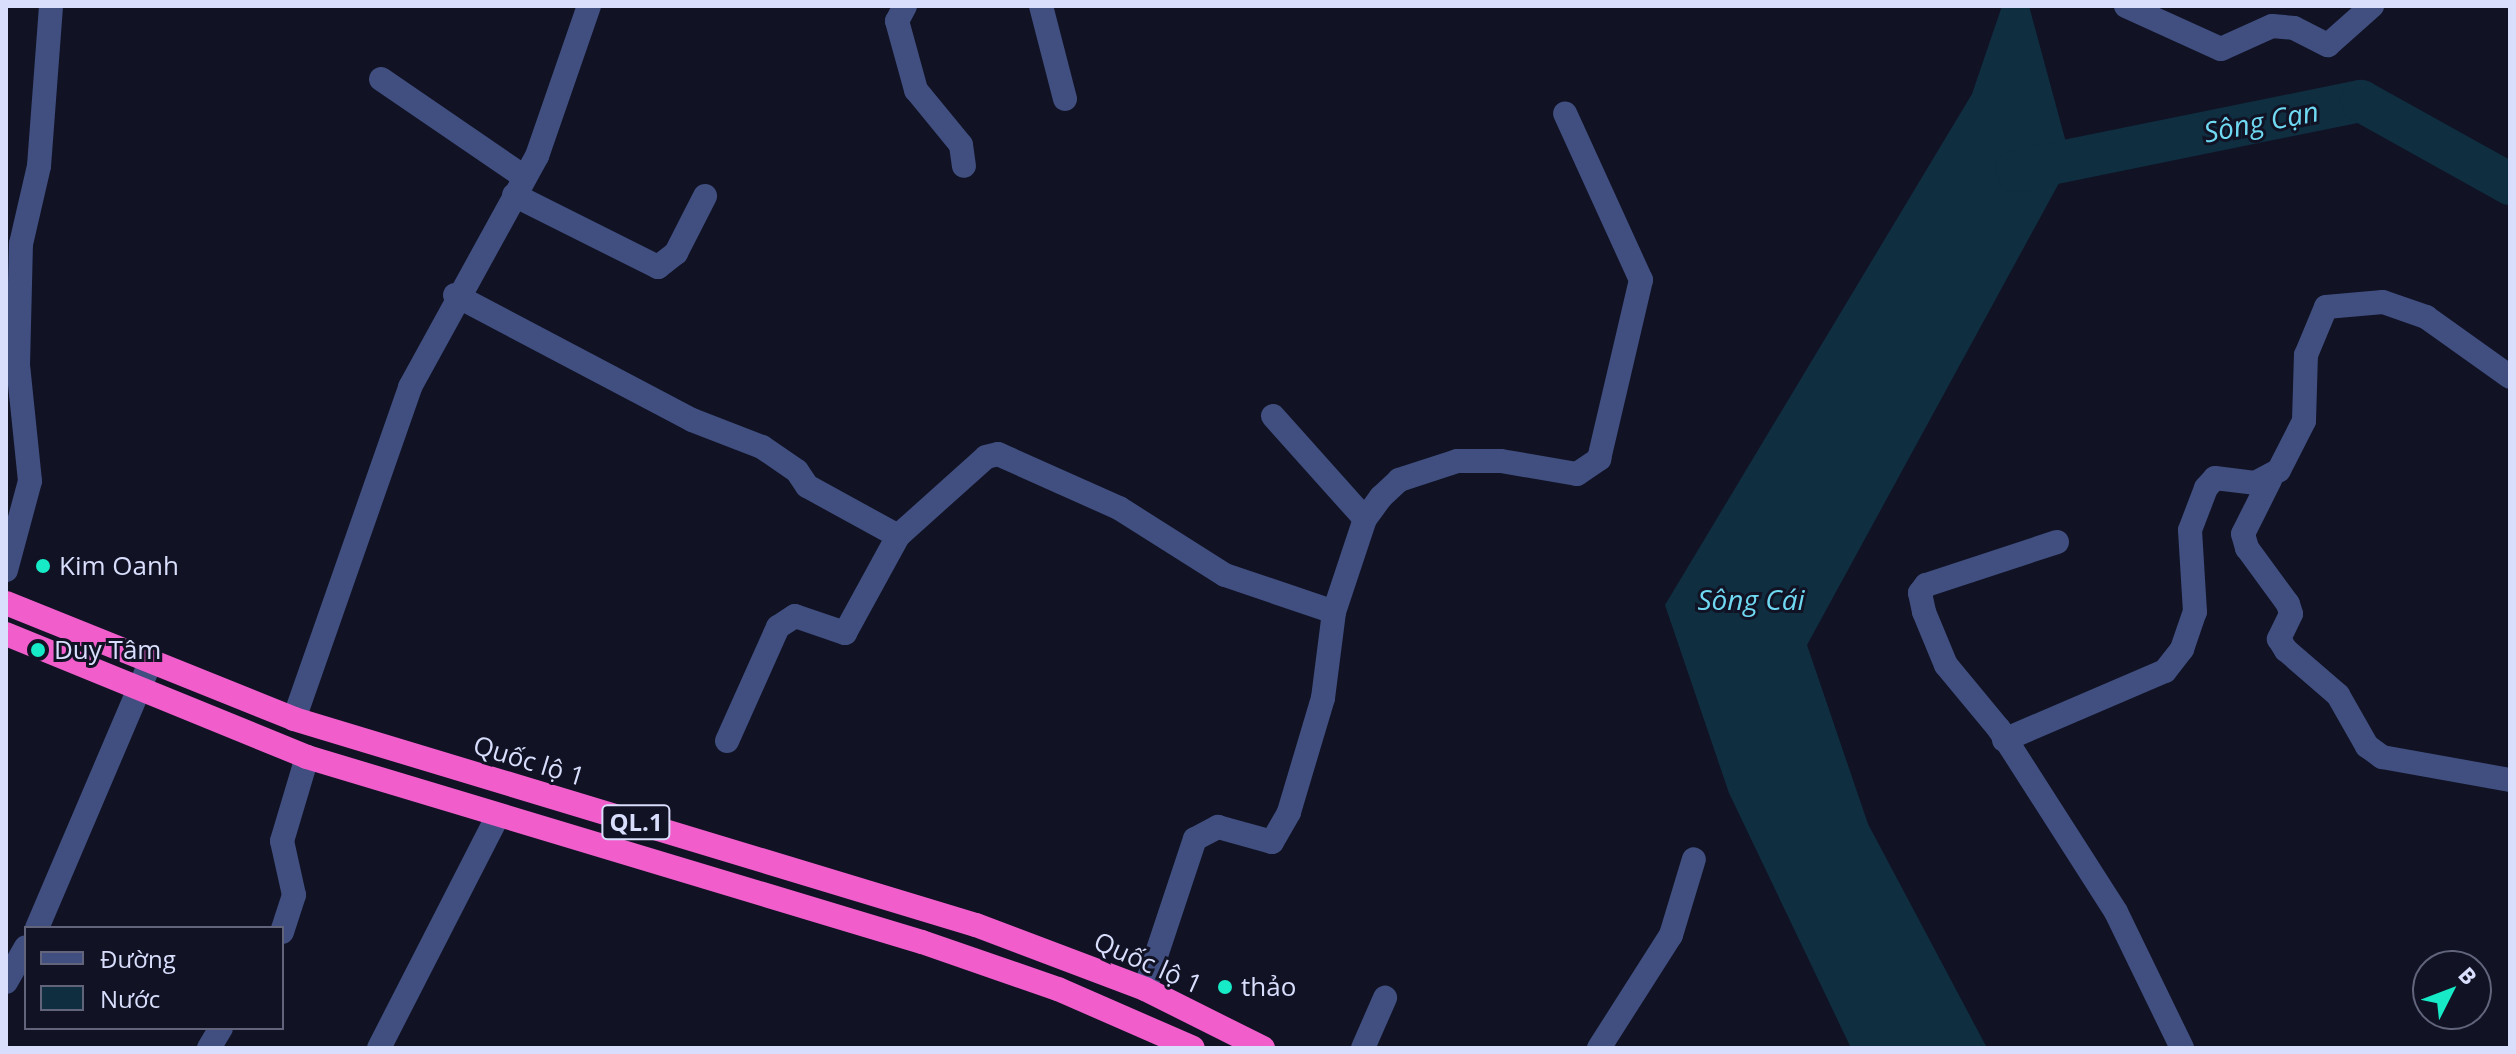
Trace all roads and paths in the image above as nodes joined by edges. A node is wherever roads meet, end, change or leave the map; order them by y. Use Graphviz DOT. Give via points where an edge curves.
graph roads {
  1 [pos="51,6"];
  2 [pos="589,6"];
  3 [pos="905,6"];
  4 [pos="1043,6"];
  5 [pos="2126,6"];
  6 [pos="2372,6"];
  7 [pos="381,79"];
  8 [pos="1065,99"];
  9 [pos="1565,113"];
  10 [pos="964,166"];
  11 [pos="519,186"];
  12 [pos="705,196"];
  13 [pos="455,295"];
  14 [pos="2510,377"];
  15 [pos="1273,416"];
  16 [pos="2270,480"];
  17 [pos="1365,519"];
  18 [pos="898,536"];
  19 [pos="2057,542"];
  20 [pos="6,570"];
  21 [pos="6,603"];
  22 [pos="1334,612"];
  23 [pos="6,634"];
  24 [pos="150,663"];
  25 [pos="142,689"];
  26 [pos="294,719"];
  27 [pos="2004,740"];
  28 [pos="727,741"];
  29 [pos="307,757"];
  30 [pos="2510,780"];
  31 [pos="496,819"];
  32 [pos="1694,859"];
  33 [pos="38,926"];
  34 [pos="284,926"];
  35 [pos="24,950"];
  36 [pos="6,982"];
  37 [pos="1145,989"];
  38 [pos="1385,998"];
  39 [pos="220,1030"];
  40 [pos="209,1048"];
  41 [pos="379,1048"];
  42 [pos="1192,1048"];
  43 [pos="1263,1048"];
  44 [pos="1363,1048"];
  45 [pos="1599,1048"];
  46 [pos="2182,1048"];
  1 -- 20 [label="street" via="39,166 21,244 18,365 30,481"];
  2 -- 11 [label="street" via="548,131"];
  3 -- 10 [label="street" via="897,21 916,90 961,145"];
  4 -- 8 [label="street"];
  5 -- 6 [label="street" via="2221,49 2272,26 2294,28 2328,45"];
  7 -- 11 [label="street"];
  9 -- 17 [label="street" via="1641,280 1599,459 1577,474 1501,461 1457,461 1399,480"];
  11 -- 12 [label="street" via="658,267 676,253"];
  11 -- 13 [label="street"];
  13 -- 18 [label="street" via="692,420 762,447 797,471 807,486"];
  13 -- 26 [label="street" via="410,387"];
  14 -- 16 [label="street" via="2426,317 2383,302 2326,307 2306,355 2304,421"];
  15 -- 17 [label="street"];
  16 -- 27 [label="street" via="2215,478 2206,488 2188,549 2197,580 2195,612 2165,671"];
  16 -- 30 [label="street" via="2243,534 2247,548 2288,604 2291,614 2279,639 2286,650 2338,695 2367,746 2382,757"];
  17 -- 22 [label="street" via="1354,569"];
  18 -- 22 [label="street" via="986,457 998,454 1119,508 1225,575"];
  18 -- 28 [label="street" via="845,633 795,616 778,627"];
  19 -- 27 [label="street" via="1973,567 1920,593 1946,665"];
  21 -- 24 [label="highway, Quốc lộ 1 / QL.1"];
  22 -- 37 [label="street" via="1323,698 1281,830 1265,844 1218,827 1195,839"];
  23 -- 25 [label="highway, QL.1"];
  24 -- 25 [label="street"];
  24 -- 26 [label="highway, Quốc lộ 1 / QL.1"];
  25 -- 29 [label="highway, QL.1"];
  25 -- 33 [label="street"];
  26 -- 37 [label="highway, Quốc lộ 1 / QL.1" via="976,925"];
  27 -- 46 [label="street" via="2116,912"];
  29 -- 31 [label="highway, QL.1"];
  29 -- 34 [label="street" via="282,841 294,895"];
  31 -- 41 [label="street"];
  31 -- 42 [label="highway, QL.1" via="922,942 1087,1000"];
  32 -- 45 [label="street" via="1671,935"];
  35 -- 36 [label="street"];
  37 -- 43 [label="highway, Quốc lộ 1 / QL.1"];
  38 -- 44 [label="street"];
  39 -- 40 [label="street"];
}
